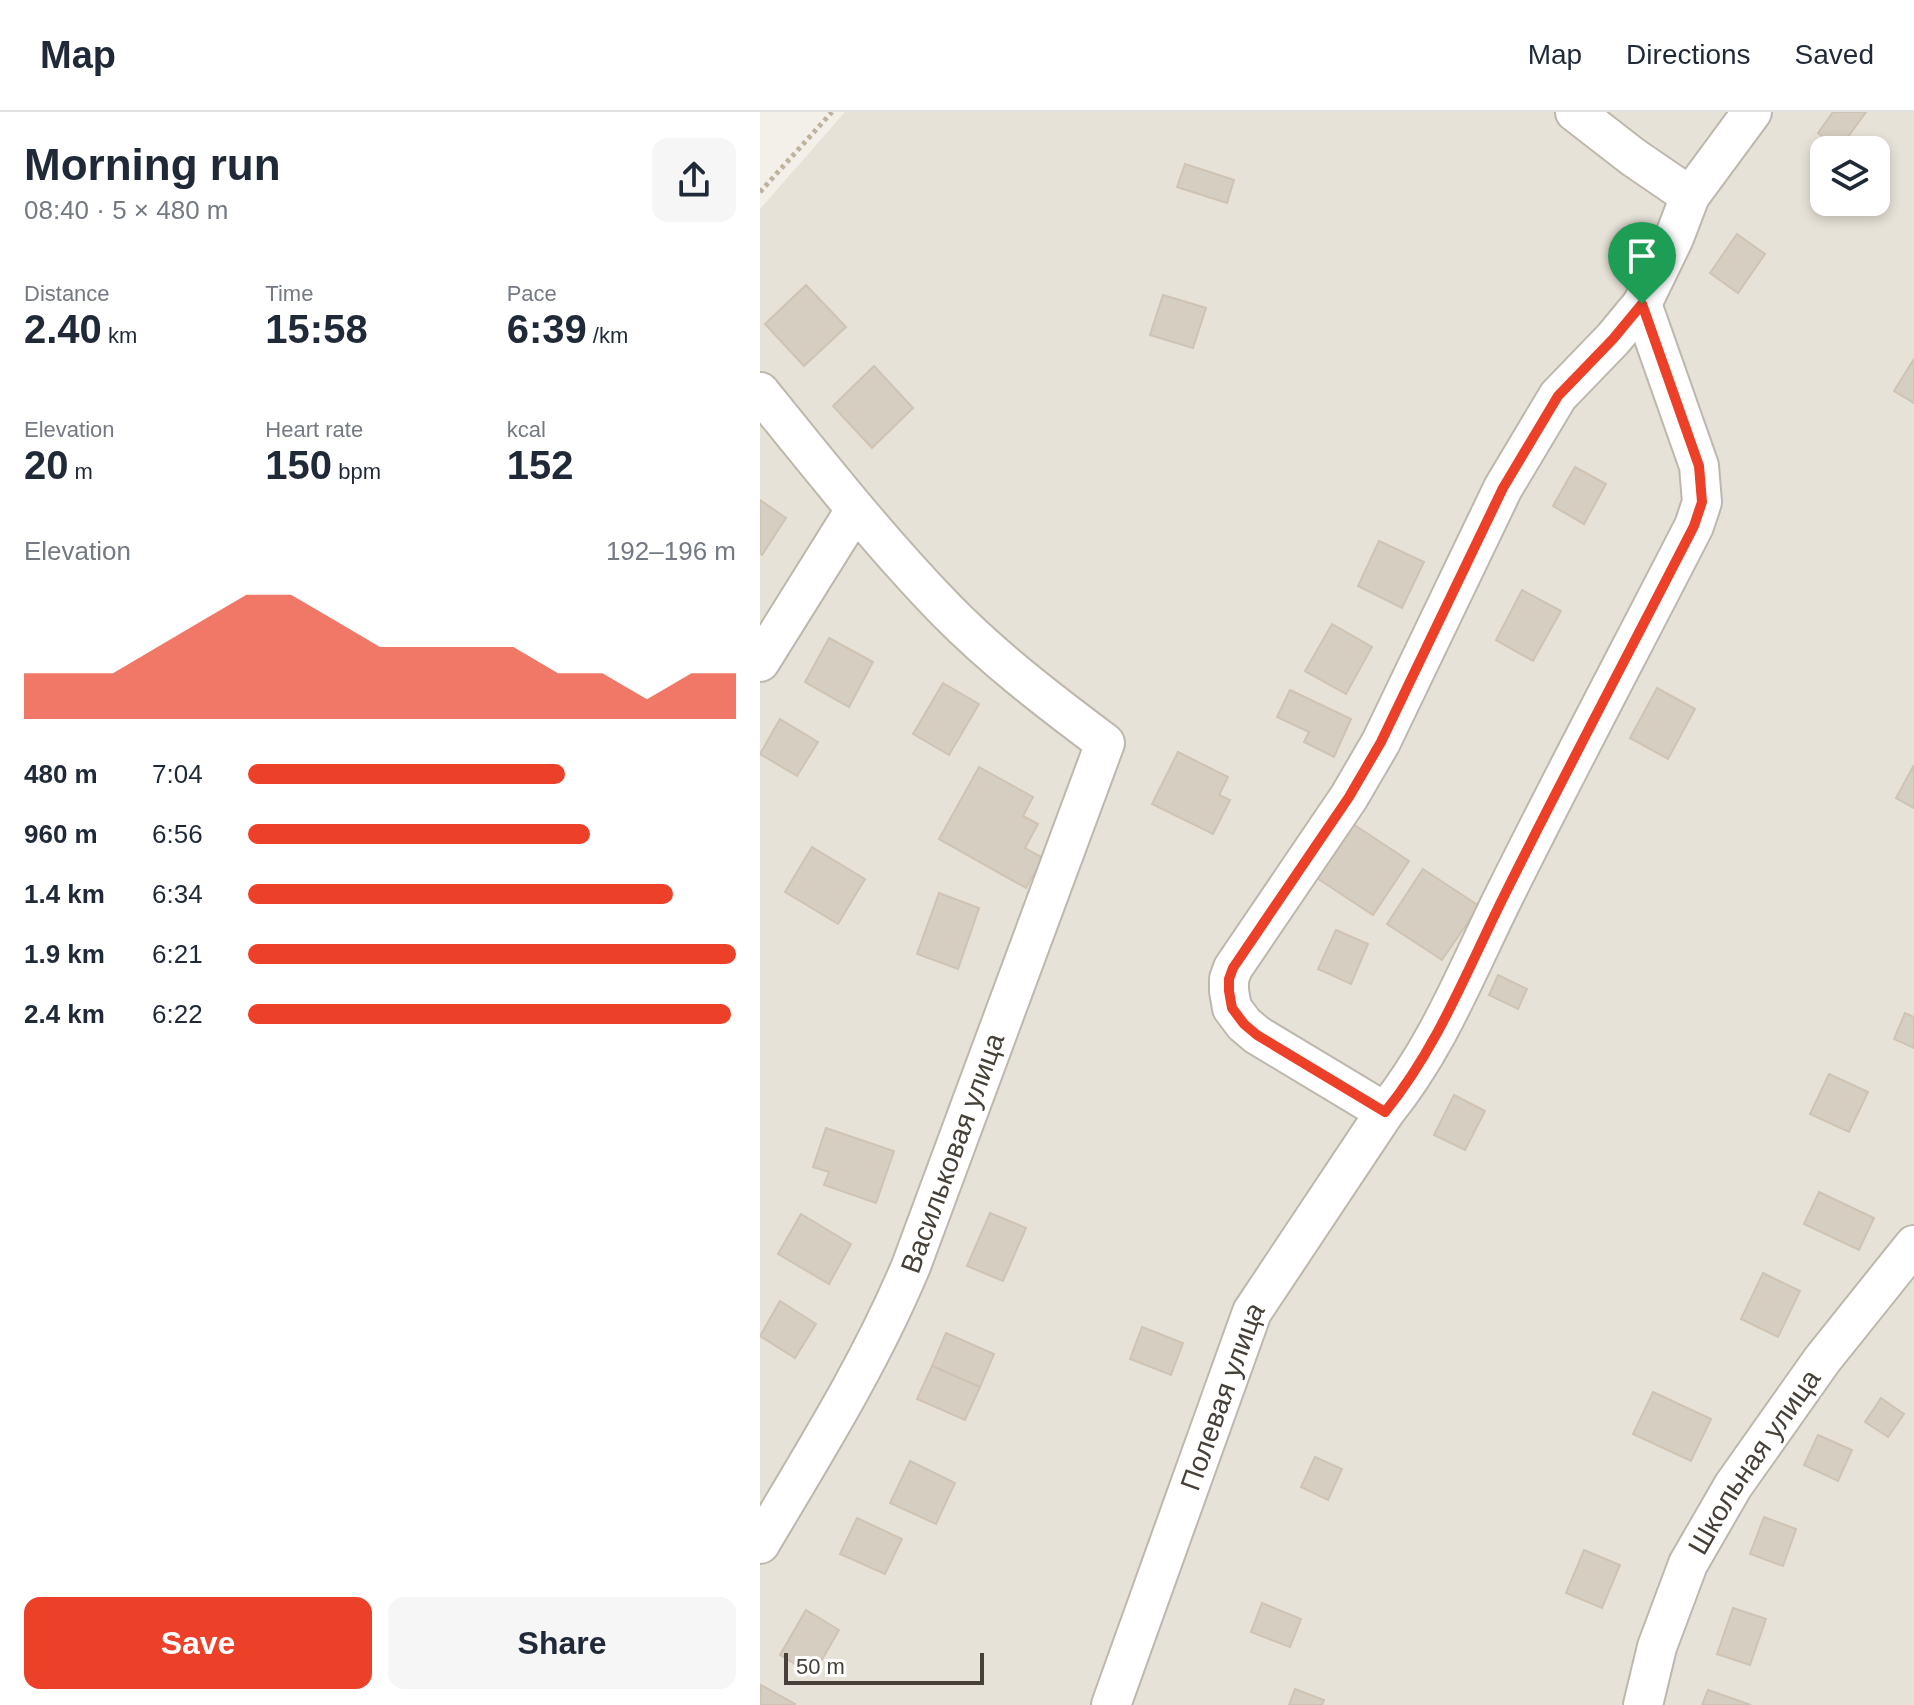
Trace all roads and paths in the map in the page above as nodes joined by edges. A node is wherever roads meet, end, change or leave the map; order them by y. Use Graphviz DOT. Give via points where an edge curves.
graph roads {
  1 [pos="832,112"];
  2 [pos="1575,112"];
  3 [pos="1752,112"];
  4 [pos="760,192"];
  5 [pos="1690,196"];
  6 [pos="1642,304"];
  7 [pos="760,392"];
  8 [pos="855,510"];
  9 [pos="760,662"];
  10 [pos="1385,1112"];
  11 [pos="1914,1245"];
  12 [pos="760,1544"];
  13 [pos="1111,1705"];
  14 [pos="1643,1705"];
  1 -- 4 [label="path"];
  2 -- 5 [label="street"];
  3 -- 5 [label="street"];
  5 -- 6 [label="street"];
  6 -- 10 [label="street, Полевая улица" via="1699,466 1702,502 1441,1026 1407,1086"];
  6 -- 10 [label="street" via="1558,396 1503,488 1381,742 1229,979 1232,1008 1257,1035"];
  7 -- 8 [label="street"];
  8 -- 9 [label="street"];
  8 -- 12 [label="street, Васильковая улица" via="947,611 1027,685 1105,743 887,1322"];
  10 -- 13 [label="street, Полевая улица" via="1252,1312"];
  11 -- 14 [label="street, Школьная улица" via="1822,1360 1733,1486 1688,1564 1657,1647"];
}
